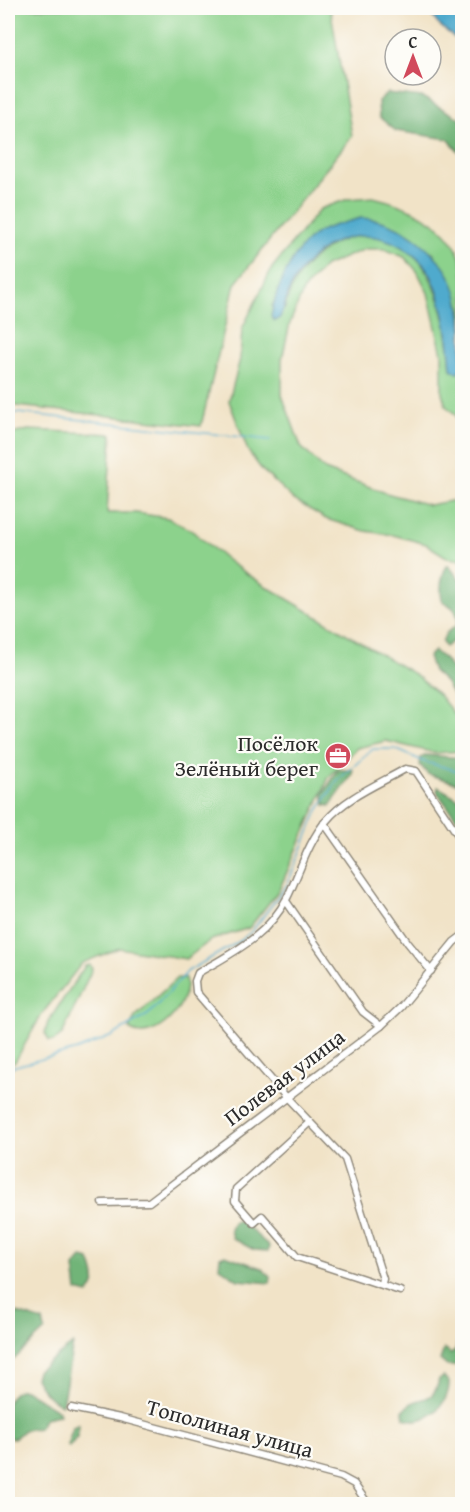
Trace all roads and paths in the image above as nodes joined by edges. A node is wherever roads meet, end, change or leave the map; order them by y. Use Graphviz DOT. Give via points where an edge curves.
graph roads {
  1 [pos="324,823"];
  2 [pos="462,841"];
  3 [pos="286,901"];
  4 [pos="462,936"];
  5 [pos="431,971"];
  6 [pos="381,1026"];
  7 [pos="287,1098"];
  8 [pos="310,1122"];
  9 [pos="102,1203"];
  10 [pos="381,1283"];
  11 [pos="400,1291"];
  12 [pos="71,1408"];
  13 [pos="368,1504"];
  1 -- 2 [label="street" via="340,807 411,769"];
  1 -- 3 [label="street"];
  1 -- 5 [label="street"];
  3 -- 6 [label="street" via="363,1012"];
  3 -- 7 [label="street" via="274,920 254,939 198,973 195,981 196,992"];
  4 -- 5 [label="street, Полевая улица"];
  5 -- 6 [label="street, Полевая улица"];
  6 -- 7 [label="street, Полевая улица"];
  7 -- 8 [label="street"];
  7 -- 9 [label="street, Полевая улица" via="149,1202"];
  8 -- 10 [label="street" via="345,1159 383,1279"];
  8 -- 10 [label="street" via="236,1190 235,1201 254,1223 262,1216 297,1257"];
  10 -- 11 [label="street"];
  12 -- 13 [label="street, Тополиная улица" via="341,1477 354,1484"];
}
